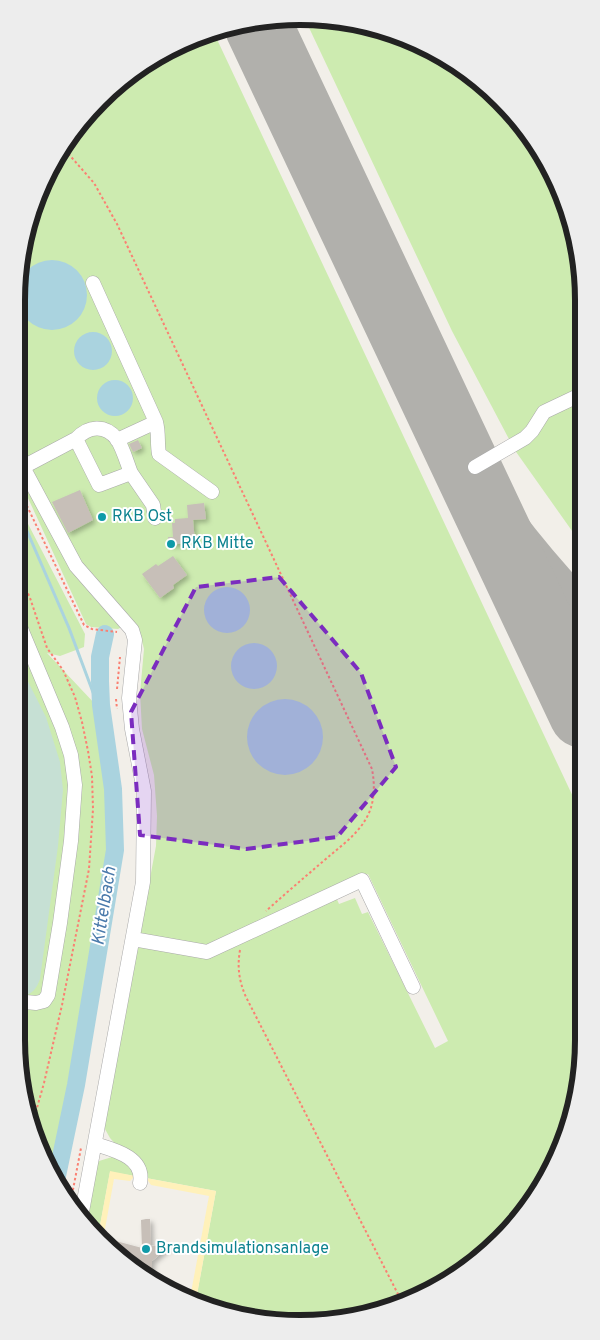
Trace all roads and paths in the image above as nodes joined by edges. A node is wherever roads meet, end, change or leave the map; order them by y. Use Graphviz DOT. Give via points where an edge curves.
graph roads {
  1 [pos="67,153"];
  2 [pos="93,283"];
  3 [pos="575,397"];
  4 [pos="156,422"];
  5 [pos="76,439"];
  6 [pos="117,440"];
  7 [pos="25,467"];
  8 [pos="474,467"];
  9 [pos="25,470"];
  10 [pos="131,473"];
  11 [pos="212,492"];
  12 [pos="25,501"];
  13 [pos="30,511"];
  14 [pos="25,514"];
  15 [pos="155,518"];
  16 [pos="25,587"];
  17 [pos="121,632"];
  18 [pos="25,639"];
  19 [pos="121,653"];
  20 [pos="63,670"];
  21 [pos="118,711"];
  22 [pos="263,913"];
  23 [pos="246,934"];
  24 [pos="133,939"];
  25 [pos="413,986"];
  26 [pos="25,1003"];
  27 [pos="88,1143"];
  28 [pos="140,1183"];
  29 [pos="73,1195"];
  30 [pos="82,1207"];
  31 [pos="398,1296"];
  1 -- 22 [label="path" via="94,183 117,224 372,768 373,798 362,825"];
  2 -- 4 [label="lane"];
  3 -- 8 [label="lane" via="544,412 525,438"];
  4 -- 6 [label="lane"];
  4 -- 11 [label="lane" via="159,454"];
  5 -- 6 [label="lane" via="83,432 97,427"];
  5 -- 7 [label="lane"];
  5 -- 10 [label="lane" via="99,485"];
  6 -- 10 [label="lane"];
  9 -- 24 [label="lane" via="76,566 132,630 136,640 129,698 144,791 144,858"];
  10 -- 15 [label="lane" via="153,505"];
  12 -- 13 [label="path"];
  13 -- 14 [label="path"];
  13 -- 17 [label="path" via="84,625"];
  16 -- 20 [label="path" via="47,648"];
  18 -- 26 [label="lane" via="62,728 75,785 71,841 48,995 36,1004"];
  19 -- 21 [label="path"];
  23 -- 24 [label="lane" via="207,952"];
  23 -- 25 [label="lane" via="362,880"];
  23 -- 31 [label="path" via="238,970 242,988"];
  24 -- 27 [label="lane"];
  27 -- 28 [label="lane" via="134,1160 141,1172"];
  27 -- 29 [label="path"];
  27 -- 30 [label="lane"];
}
